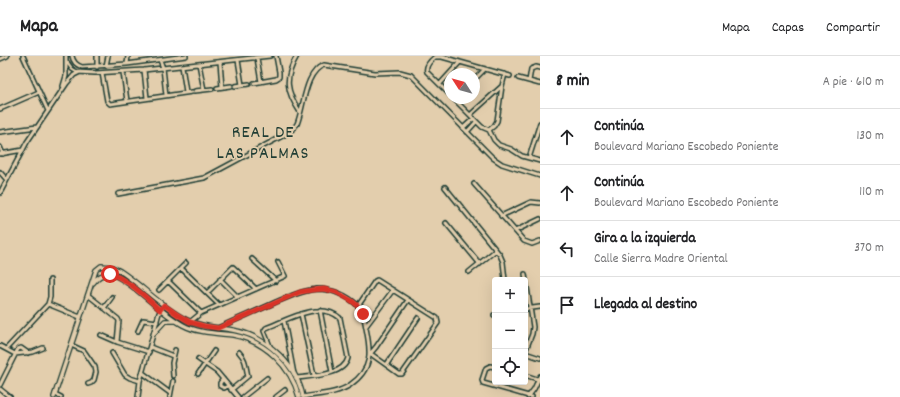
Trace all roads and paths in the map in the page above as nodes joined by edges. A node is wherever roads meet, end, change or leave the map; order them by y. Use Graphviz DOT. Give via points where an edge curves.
graph roads {
  1 [pos="7,56"];
  2 [pos="23,56"];
  3 [pos="66,56"];
  4 [pos="72,56"];
  5 [pos="97,56"];
  6 [pos="108,56"];
  7 [pos="128,56"];
  8 [pos="186,56"];
  9 [pos="270,56"];
  10 [pos="276,56"];
  11 [pos="297,56"];
  12 [pos="168,57"];
  13 [pos="257,58"];
  14 [pos="0,59"];
  15 [pos="160,60"];
  16 [pos="238,60"];
  17 [pos="66,62"];
  18 [pos="220,62"];
  19 [pos="460,62"];
  20 [pos="127,64"];
  21 [pos="199,64"];
  22 [pos="106,66"];
  23 [pos="182,66"];
  24 [pos="97,67"];
  25 [pos="163,68"];
  26 [pos="540,68"];
  27 [pos="485,69"];
  28 [pos="144,70"];
  29 [pos="80,72"];
  30 [pos="123,72"];
  31 [pos="102,73"];
  32 [pos="480,74"];
  33 [pos="505,74"];
  34 [pos="510,76"];
  35 [pos="518,78"];
  36 [pos="529,81"];
  37 [pos="261,82"];
  38 [pos="254,83"];
  39 [pos="249,84"];
  40 [pos="440,84"];
  41 [pos="540,84"];
  42 [pos="242,85"];
  43 [pos="231,86"];
  44 [pos="235,86"];
  45 [pos="502,86"];
  46 [pos="222,87"];
  47 [pos="217,88"];
  48 [pos="444,88"];
  49 [pos="212,89"];
  50 [pos="204,90"];
  51 [pos="61,91"];
  52 [pos="39,92"];
  53 [pos="186,92"];
  54 [pos="166,95"];
  55 [pos="147,98"];
  56 [pos="127,101"];
  57 [pos="460,104"];
  58 [pos="0,109"];
  59 [pos="48,111"];
  60 [pos="300,112"];
  61 [pos="470,115"];
  62 [pos="473,119"];
  63 [pos="476,122"];
  64 [pos="540,123"];
  65 [pos="37,127"];
  66 [pos="463,128"];
  67 [pos="489,130"];
  68 [pos="0,132"];
  69 [pos="467,132"];
  70 [pos="0,147"];
  71 [pos="23,150"];
  72 [pos="1,154"];
  73 [pos="529,158"];
  74 [pos="540,161"];
  75 [pos="0,172"];
  76 [pos="540,176"];
  77 [pos="7,180"];
  78 [pos="474,184"];
  79 [pos="446,187"];
  80 [pos="0,193"];
  81 [pos="118,194"];
  82 [pos="540,203"];
  83 [pos="501,216"];
  84 [pos="540,219"];
  85 [pos="446,223"];
  86 [pos="515,231"];
  87 [pos="540,241"];
  88 [pos="496,250"];
  89 [pos="252,259"];
  90 [pos="278,262"];
  91 [pos="186,263"];
  92 [pos="480,264"];
  93 [pos="105,266"];
  94 [pos="181,268"];
  95 [pos="469,272"];
  96 [pos="103,274"];
  97 [pos="525,274"];
  98 [pos="505,277"];
  99 [pos="220,279"];
  100 [pos="50,280"];
  101 [pos="276,280"];
  102 [pos="168,281"];
  103 [pos="91,285"];
  104 [pos="256,289"];
  105 [pos="159,290"];
  106 [pos="393,290"];
  107 [pos="207,293"];
  108 [pos="88,295"];
  109 [pos="112,297"];
  110 [pos="238,297"];
  111 [pos="408,300"];
  112 [pos="48,304"];
  113 [pos="164,305"];
  114 [pos="219,305"];
  115 [pos="358,306"];
  116 [pos="540,307"];
  117 [pos="104,308"];
  118 [pos="530,309"];
  119 [pos="160,310"];
  120 [pos="320,310"];
  121 [pos="201,313"];
  122 [pos="301,314"];
  123 [pos="80,317"];
  124 [pos="418,318"];
  125 [pos="284,321"];
  126 [pos="157,322"];
  127 [pos="178,322"];
  128 [pos="190,322"];
  129 [pos="366,326"];
  130 [pos="218,328"];
  131 [pos="138,331"];
  132 [pos="154,333"];
  133 [pos="101,335"];
  134 [pos="117,342"];
  135 [pos="71,345"];
  136 [pos="0,346"];
  137 [pos="150,347"];
  138 [pos="270,347"];
  139 [pos="43,348"];
  140 [pos="6,349"];
  141 [pos="526,349"];
  142 [pos="175,350"];
  143 [pos="214,351"];
  144 [pos="148,352"];
  145 [pos="239,352"];
  146 [pos="28,353"];
  147 [pos="112,353"];
  148 [pos="15,354"];
  149 [pos="371,354"];
  150 [pos="528,354"];
  151 [pos="173,356"];
  152 [pos="540,358"];
  153 [pos="198,359"];
  154 [pos="205,364"];
  155 [pos="387,364"];
  156 [pos="492,366"];
  157 [pos="332,372"];
  158 [pos="143,373"];
  159 [pos="198,374"];
  160 [pos="294,374"];
  161 [pos="314,375"];
  162 [pos="173,376"];
  163 [pos="528,376"];
  164 [pos="267,378"];
  165 [pos="296,378"];
  166 [pos="540,378"];
  167 [pos="223,379"];
  168 [pos="140,381"];
  169 [pos="173,381"];
  170 [pos="88,384"];
  171 [pos="0,385"];
  172 [pos="228,386"];
  173 [pos="0,389"];
  174 [pos="231,390"];
  175 [pos="285,390"];
  176 [pos="54,395"];
  177 [pos="170,395"];
  178 [pos="10,397"];
  179 [pos="61,397"];
  180 [pos="138,397"];
  181 [pos="238,397"];
  182 [pos="243,397"];
  183 [pos="276,397"];
  184 [pos="298,397"];
  185 [pos="303,397"];
  186 [pos="529,397"];
  1 -- 14 [label="street"];
  2 -- 52 [label="street"];
  3 -- 17 [label="street"];
  4 -- 24 [label="street" via="78,66"];
  5 -- 24 [label="street"];
  6 -- 22 [label="street"];
  7 -- 20 [label="street"];
  8 -- 12 [label="street"];
  9 -- 13 [label="street"];
  10 -- 37 [label="street" via="279,77"];
  11 -- 60 [label="street" via="290,70 288,90"];
  12 -- 15 [label="street"];
  13 -- 16 [label="street"];
  13 -- 37 [label="street"];
  15 -- 20 [label="street" via="148,59"];
  15 -- 25 [label="street"];
  16 -- 18 [label="street"];
  16 -- 42 [label="street"];
  17 -- 29 [label="street" via="72,70"];
  17 -- 51 [label="street" via="66,76"];
  18 -- 21 [label="street"];
  18 -- 46 [label="street"];
  19 -- 27 [label="street"];
  19 -- 40 [label="street"];
  19 -- 40 [label="street" via="442,57 432,59 426,71"];
  20 -- 22 [label="street"];
  21 -- 23 [label="street"];
  21 -- 50 [label="street"];
  22 -- 24 [label="street"];
  23 -- 25 [label="street"];
  23 -- 53 [label="street"];
  25 -- 28 [label="street"];
  25 -- 54 [label="street"];
  26 -- 36 [label="street" via="531,69"];
  27 -- 32 [label="street"];
  27 -- 33 [label="street"];
  28 -- 30 [label="street"];
  28 -- 55 [label="street"];
  29 -- 31 [label="street"];
  29 -- 51 [label="street" via="74,75"];
  30 -- 31 [label="street"];
  30 -- 56 [label="street"];
  31 -- 56 [label="street" via="108,104"];
  33 -- 34 [label="street"];
  33 -- 45 [label="street"];
  35 -- 36 [label="street"];
  36 -- 41 [label="street"];
  37 -- 38 [label="street"];
  39 -- 42 [label="street"];
  40 -- 48 [label="street"];
  42 -- 44 [label="street"];
  43 -- 46 [label="street"];
  45 -- 61 [label="street"];
  45 -- 67 [label="street" via="496,121"];
  46 -- 47 [label="street"];
  49 -- 50 [label="street"];
  50 -- 53 [label="street"];
  51 -- 59 [label="street"];
  52 -- 58 [label="street"];
  52 -- 59 [label="street"];
  53 -- 54 [label="street"];
  54 -- 55 [label="street"];
  55 -- 56 [label="street"];
  57 -- 61 [label="street"];
  59 -- 65 [label="street"];
  60 -- 66 [label="street" via="312,74 321,66 331,65 380,74 408,73"];
  60 -- 81 [label="street" via="291,131 204,178"];
  61 -- 62 [label="street"];
  62 -- 63 [label="street"];
  62 -- 66 [label="street"];
  63 -- 67 [label="street"];
  63 -- 69 [label="street"];
  64 -- 73 [label="street"];
  65 -- 68 [label="street"];
  65 -- 71 [label="street"];
  66 -- 69 [label="street"];
  67 -- 73 [label="street" via="499,145"];
  69 -- 76 [label="street" via="498,162"];
  70 -- 72 [label="street"];
  71 -- 72 [label="street"];
  71 -- 77 [label="street"];
  73 -- 74 [label="street"];
  75 -- 77 [label="street"];
  77 -- 80 [label="street"];
  78 -- 83 [label="street"];
  79 -- 88 [label="street"];
  82 -- 83 [label="street" via="531,202"];
  83 -- 86 [label="street"];
  84 -- 86 [label="street"];
  85 -- 92 [label="street"];
  86 -- 87 [label="street" via="526,243"];
  88 -- 92 [label="street"];
  88 -- 98 [label="street" via="502,258"];
  89 -- 101 [label="street"];
  90 -- 101 [label="street" via="285,276"];
  91 -- 94 [label="street"];
  92 -- 95 [label="street"];
  93 -- 96 [label="street"];
  93 -- 103 [label="street" via="96,270"];
  93 -- 113 [label="street" via="120,271"];
  94 -- 102 [label="street"];
  94 -- 107 [label="street"];
  96 -- 103 [label="street"];
  96 -- 119 [label="street" via="117,276"];
  97 -- 118 [label="street"];
  99 -- 104 [label="street" via="233,267"];
  99 -- 107 [label="street"];
  99 -- 110 [label="street"];
  100 -- 112 [label="street"];
  101 -- 104 [label="street"];
  102 -- 105 [label="street"];
  102 -- 121 [label="street"];
  103 -- 108 [label="street"];
  104 -- 110 [label="street"];
  106 -- 111 [label="street"];
  106 -- 115 [label="street" via="376,280"];
  106 -- 129 [label="street"];
  107 -- 114 [label="street"];
  108 -- 117 [label="street"];
  108 -- 123 [label="street"];
  109 -- 117 [label="street"];
  110 -- 114 [label="street"];
  111 -- 149 [label="street"];
  111 -- 155 [label="street" via="437,318 438,323 403,373 399,374"];
  112 -- 123 [label="street"];
  112 -- 140 [label="street"];
  113 -- 119 [label="street"];
  113 -- 128 [label="street"];
  114 -- 121 [label="street"];
  115 -- 129 [label="street"];
  115 -- 130 [label="street" via="336,292 312,290 291,296"];
  116 -- 118 [label="street"];
  117 -- 134 [label="street" via="119,321"];
  118 -- 141 [label="street" via="533,327"];
  119 -- 126 [label="street"];
  119 -- 127 [label="street"];
  120 -- 122 [label="street"];
  120 -- 157 [label="street"];
  120 -- 157 [label="street" via="340,318 345,340 348,360 341,368"];
  121 -- 128 [label="street"];
  122 -- 125 [label="street"];
  122 -- 161 [label="street"];
  123 -- 135 [label="street"];
  124 -- 155 [label="street"];
  125 -- 138 [label="street" via="265,329"];
  125 -- 160 [label="street"];
  126 -- 131 [label="street" via="143,320"];
  126 -- 132 [label="street"];
  127 -- 132 [label="street" via="165,321"];
  127 -- 184 [label="street" via="195,330 235,336 261,346 278,359 287,371"];
  128 -- 130 [label="street"];
  129 -- 149 [label="street"];
  130 -- 138 [label="street" via="244,333"];
  132 -- 137 [label="street"];
  133 -- 134 [label="street"];
  134 -- 144 [label="street"];
  135 -- 170 [label="street" via="84,351 95,367 94,380"];
  135 -- 176 [label="street"];
  136 -- 140 [label="street"];
  137 -- 144 [label="street"];
  137 -- 151 [label="street"];
  138 -- 160 [label="street" via="283,358"];
  139 -- 146 [label="street"];
  140 -- 148 [label="street"];
  142 -- 151 [label="street"];
  143 -- 154 [label="street"];
  144 -- 158 [label="street"];
  145 -- 174 [label="street" via="245,360 248,376"];
  146 -- 148 [label="street"];
  146 -- 148 [label="street" via="19,348"];
  147 -- 168 [label="street" via="125,375"];
  148 -- 171 [label="street"];
  149 -- 155 [label="street"];
  149 -- 185 [label="street" via="363,372 350,385 340,390"];
  150 -- 152 [label="street"];
  151 -- 162 [label="street"];
  153 -- 154 [label="street"];
  154 -- 159 [label="street"];
  154 -- 167 [label="street"];
  156 -- 186 [label="street" via="486,368 483,383"];
  157 -- 161 [label="street"];
  158 -- 168 [label="street"];
  158 -- 177 [label="street"];
  160 -- 165 [label="street"];
  161 -- 165 [label="street"];
  163 -- 166 [label="street"];
  164 -- 182 [label="street"];
  165 -- 185 [label="street"];
  166 -- 186 [label="street"];
  167 -- 172 [label="street"];
  167 -- 172 [label="street" via="220,386"];
  168 -- 180 [label="street"];
  169 -- 177 [label="street"];
  172 -- 174 [label="street"];
  173 -- 178 [label="street"];
  174 -- 181 [label="street"];
  175 -- 183 [label="street"];
  176 -- 179 [label="street"];
}
